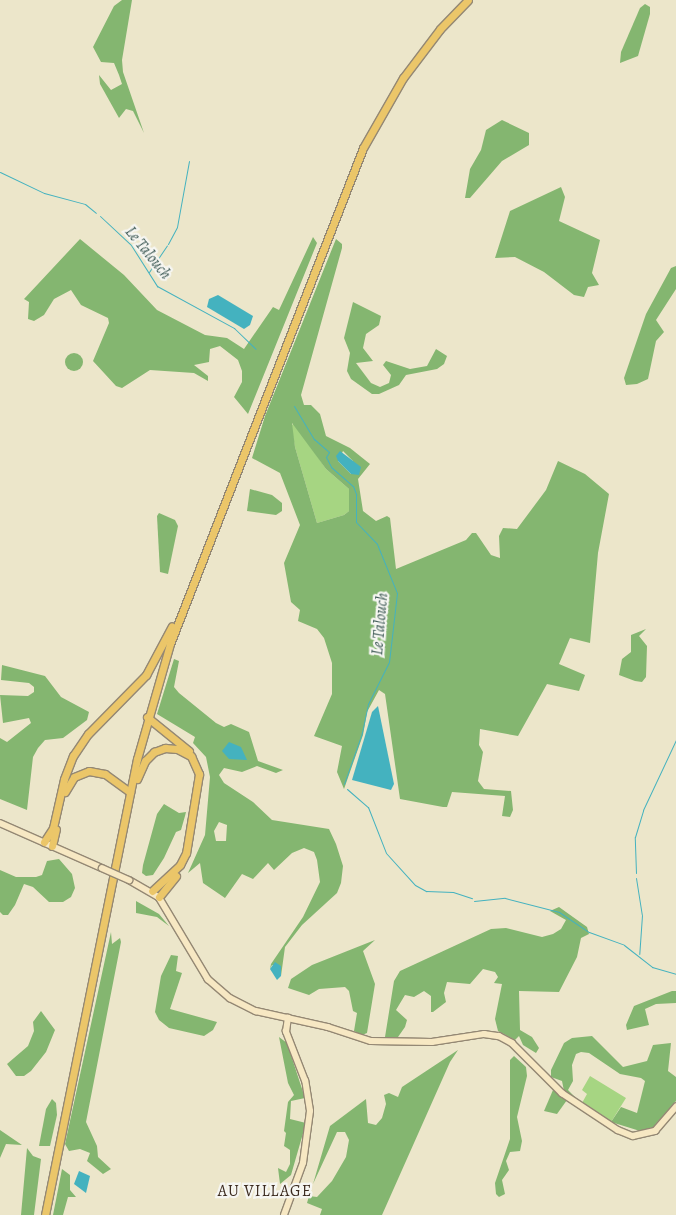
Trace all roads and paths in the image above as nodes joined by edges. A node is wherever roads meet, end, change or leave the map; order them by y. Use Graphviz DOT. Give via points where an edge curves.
graph roads {
  1 [pos="468,0"];
  2 [pos="192,586"];
  3 [pos="147,717"];
  4 [pos="130,795"];
  5 [pos="0,823"];
  6 [pos="44,842"];
  7 [pos="52,846"];
  8 [pos="152,891"];
  9 [pos="159,897"];
  10 [pos="288,1018"];
  11 [pos="676,1107"];
  12 [pos="45,1215"];
  13 [pos="284,1215"];
  1 -- 2 [label="highway" via="440,29 403,78 363,148"];
  2 -- 3 [label="highway"];
  2 -- 6 [label="highway" via="154,664 88,734 73,756 64,779 53,828"];
  3 -- 4 [label="highway"];
  3 -- 9 [label="highway" via="194,755 200,762 204,782 187,859"];
  4 -- 7 [label="highway" via="99,772 83,772 74,777 64,792"];
  4 -- 8 [label="highway" via="142,767 154,752 165,748 177,749 191,756 197,764 199,784 186,853 180,865"];
  4 -- 12 [label="highway"];
  5 -- 6 [label="street"];
  6 -- 7 [label="street"];
  7 -- 8 [label="street, bridge"];
  8 -- 9 [label="street"];
  9 -- 10 [label="street" via="214,985 246,1007"];
  10 -- 11 [label="street" via="371,1041 461,1039 484,1034 506,1039 562,1093 625,1134 650,1134"];
  10 -- 13 [label="street" via="286,1032 305,1081 310,1112 303,1163"];
}
